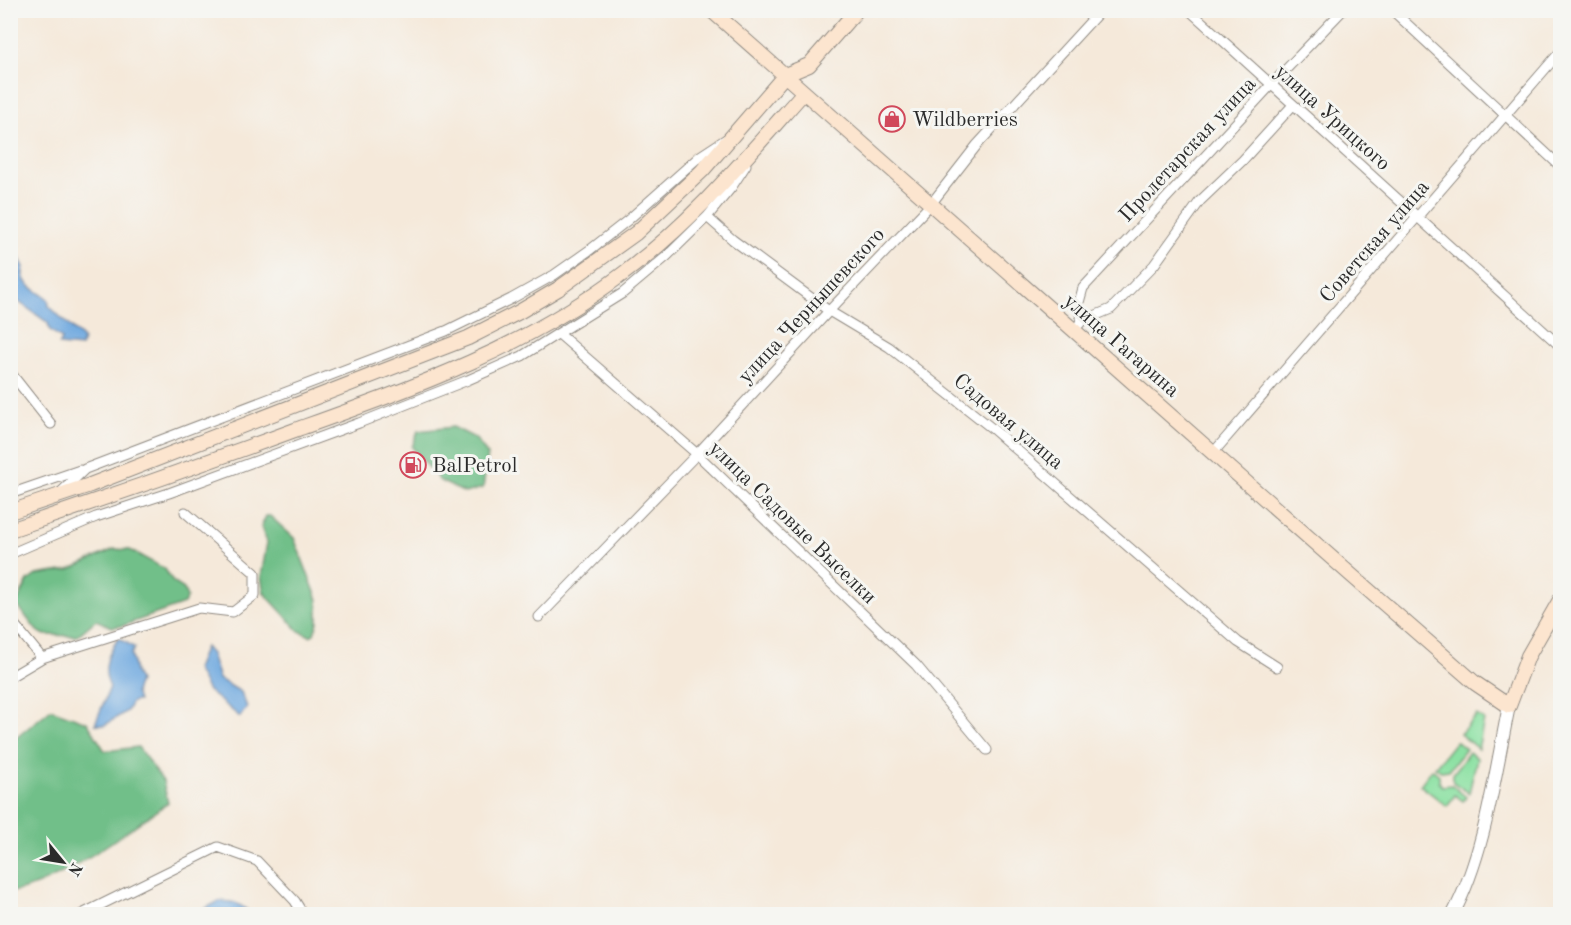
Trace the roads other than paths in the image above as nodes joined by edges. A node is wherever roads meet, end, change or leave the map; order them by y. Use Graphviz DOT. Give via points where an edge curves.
graph roads {
  1 [pos="711,10"];
  2 [pos="857,10"];
  3 [pos="1101,10"];
  4 [pos="1189,10"];
  5 [pos="1343,10"];
  6 [pos="1392,10"];
  7 [pos="1560,52"];
  8 [pos="809,65"];
  9 [pos="785,75"];
  10 [pos="1271,85"];
  11 [pos="804,92"];
  12 [pos="1293,105"];
  13 [pos="1505,116"];
  14 [pos="736,134"];
  15 [pos="753,150"];
  16 [pos="1560,166"];
  17 [pos="931,204"];
  18 [pos="707,217"];
  19 [pos="1418,218"];
  20 [pos="829,311"];
  21 [pos="1078,326"];
  22 [pos="559,334"];
  23 [pos="1560,346"];
  24 [pos="10,372"];
  25 [pos="51,424"];
  26 [pos="1213,453"];
  27 [pos="697,454"];
  28 [pos="86,469"];
  29 [pos="10,494"];
  30 [pos="56,497"];
  31 [pos="68,511"];
  32 [pos="10,512"];
  33 [pos="185,512"];
  34 [pos="96,517"];
  35 [pos="10,530"];
  36 [pos="10,554"];
  37 [pos="1560,600"];
  38 [pos="539,617"];
  39 [pos="10,619"];
  40 [pos="42,658"];
  41 [pos="1277,667"];
  42 [pos="10,677"];
  43 [pos="1509,706"];
  44 [pos="987,750"];
  45 [pos="82,915"];
  46 [pos="303,915"];
  47 [pos="1453,915"];
  1 -- 9 [label="main road, улица Гагарина"];
  2 -- 8 [label="main road"];
  3 -- 17 [label="street, улица Чернышевского" via="977,145"];
  4 -- 10 [label="street, улица Урицкого"];
  5 -- 10 [label="street, Пролетарская улица"];
  6 -- 13 [label="street"];
  7 -- 13 [label="street, Советская улица"];
  8 -- 9 [label="main road"];
  8 -- 11 [label="main road"];
  9 -- 11 [label="main road, улица Гагарина"];
  9 -- 14 [label="main road"];
  10 -- 12 [label="street, улица Урицкого"];
  10 -- 21 [label="street, Пролетарская улица" via="1083,288"];
  11 -- 15 [label="main road"];
  11 -- 17 [label="main road, улица Гагарина"];
  12 -- 19 [label="street, улица Урицкого"];
  12 -- 21 [label="street" via="1244,160 1200,201 1154,265 1111,309"];
  13 -- 16 [label="street"];
  13 -- 19 [label="street, Советская улица"];
  14 -- 28 [label="street" via="700,156 591,249 511,299 446,331"];
  14 -- 30 [label="main road" via="636,233 519,312 468,338"];
  15 -- 18 [label="street"];
  15 -- 31 [label="main road" via="667,238 617,279 535,332 491,354 361,406"];
  17 -- 20 [label="street, улица Чернышевского"];
  17 -- 21 [label="main road, улица Гагарина"];
  18 -- 20 [label="street, Садовая улица"];
  18 -- 22 [label="street" via="622,293"];
  19 -- 23 [label="street, улица Урицкого"];
  19 -- 26 [label="street, Советская улица"];
  20 -- 27 [label="street, улица Чернышевского"];
  20 -- 41 [label="street, Садовая улица" via="889,347 994,430 1238,642"];
  21 -- 26 [label="main road, улица Гагарина"];
  22 -- 27 [label="street, улица Садовые Выселки"];
  22 -- 34 [label="street" via="522,356 446,388"];
  24 -- 25 [label="street"];
  26 -- 43 [label="main road, улица Гагарина" via="1475,683"];
  27 -- 38 [label="street, улица Чернышевского"];
  27 -- 44 [label="street, улица Садовые Выселки" via="915,666"];
  28 -- 29 [label="street"];
  28 -- 30 [label="street"];
  30 -- 32 [label="main road"];
  31 -- 34 [label="street"];
  31 -- 35 [label="main road"];
  33 -- 40 [label="street" via="255,573 255,595 233,612 199,608"];
  34 -- 36 [label="street"];
  37 -- 43 [label="main road" via="1528,656"];
  39 -- 40 [label="street"];
  40 -- 42 [label="street"];
  43 -- 47 [label="street" via="1473,864"];
  45 -- 46 [label="street" via="218,847 257,861"];
}
